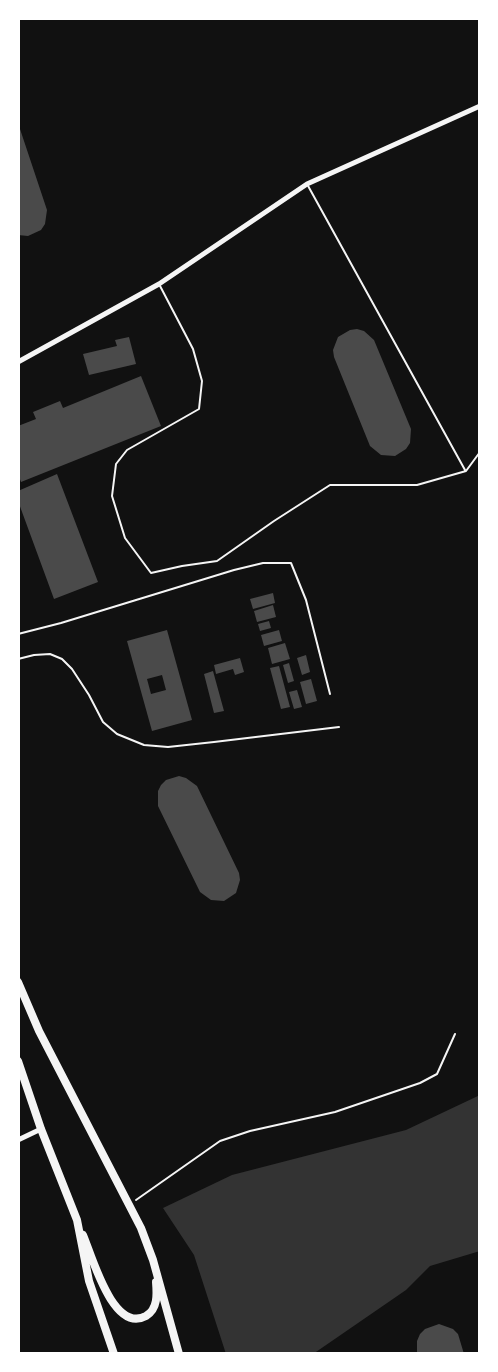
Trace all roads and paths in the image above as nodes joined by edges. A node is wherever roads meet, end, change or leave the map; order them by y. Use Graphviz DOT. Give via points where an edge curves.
graph roads {
  1 [pos="480,106"];
  2 [pos="307,183"];
  3 [pos="159,284"];
  4 [pos="18,362"];
  5 [pos="480,452"];
  6 [pos="466,471"];
  7 [pos="18,634"];
  8 [pos="18,659"];
  9 [pos="330,694"];
  10 [pos="339,727"];
  11 [pos="18,982"];
  12 [pos="455,1034"];
  13 [pos="18,1061"];
  14 [pos="41,1129"];
  15 [pos="18,1140"];
  16 [pos="128,1204"];
  17 [pos="77,1220"];
  18 [pos="153,1260"];
  19 [pos="114,1354"];
  20 [pos="179,1354"];
  1 -- 2 [label="street"];
  2 -- 3 [label="street"];
  2 -- 6 [label="lane"];
  3 -- 4 [label="street"];
  3 -- 6 [label="lane" via="193,349 202,381 199,409 127,450 116,464 112,496 125,538 151,573 217,561 330,485 417,485"];
  5 -- 6 [label="lane"];
  7 -- 9 [label="lane" via="234,570 263,563 291,563 306,600"];
  8 -- 10 [label="lane" via="50,654 62,659 78,677 103,722 117,734 144,745 168,747"];
  11 -- 16 [label="highway"];
  12 -- 16 [label="path" via="437,1074 420,1083 335,1112 220,1141"];
  13 -- 14 [label="highway"];
  14 -- 15 [label="street"];
  14 -- 17 [label="highway"];
  16 -- 18 [label="highway"];
  17 -- 18 [label="highway" via="110,1300 125,1316 140,1318 153,1310 157,1292"];
  17 -- 19 [label="highway" via="89,1281"];
  18 -- 20 [label="highway"];
}
